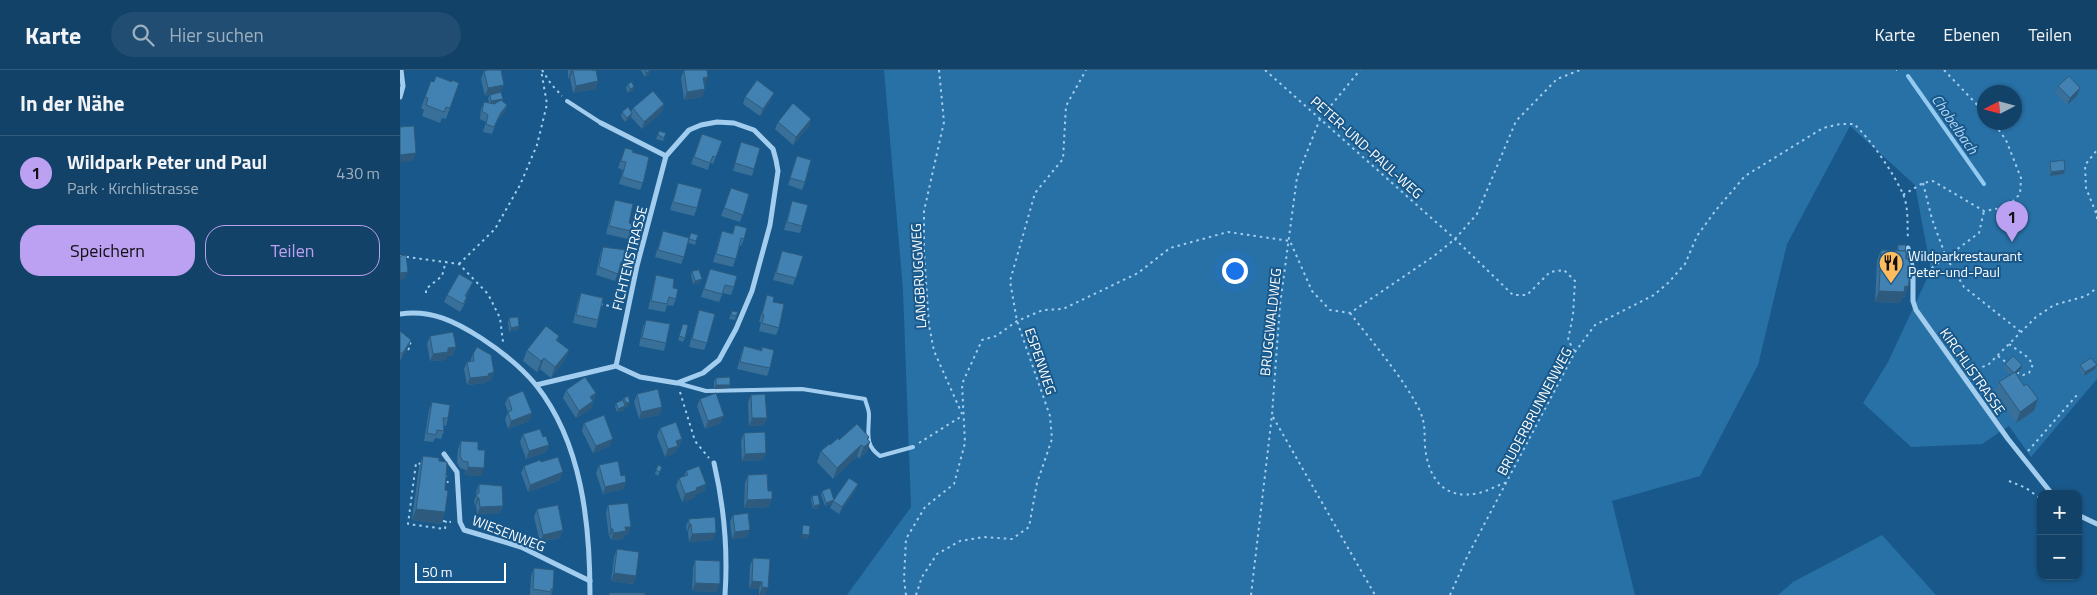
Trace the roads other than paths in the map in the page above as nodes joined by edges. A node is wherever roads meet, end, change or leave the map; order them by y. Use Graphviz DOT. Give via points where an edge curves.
graph roads {
  1 [pos="400,70"];
  2 [pos="400,97"];
  3 [pos="567,101"];
  4 [pos="601,123"];
  5 [pos="666,156"];
  6 [pos="1908,248"];
  7 [pos="400,314"];
  8 [pos="616,366"];
  9 [pos="677,383"];
  10 [pos="536,385"];
  11 [pos="913,447"];
  12 [pos="444,454"];
  13 [pos="714,463"];
  14 [pos="2049,490"];
  15 [pos="2082,517"];
  16 [pos="2097,524"];
  17 [pos="590,582"];
  18 [pos="590,595"];
  19 [pos="725,595"];
  1 -- 2 [label="street" via="403,86"];
  3 -- 4 [label="lane"];
  4 -- 5 [label="street"];
  5 -- 8 [label="street, FICHTENSTRASSE"];
  5 -- 9 [label="street, FICHTENSTRASSE" via="689,130 708,123 734,123 760,134 773,149 778,171 766,244 736,329 719,360 703,373"];
  6 -- 14 [label="street, KIRCHLISTRASSE" via="1916,310 2008,439"];
  7 -- 10 [label="street" via="420,312 462,326 502,353"];
  8 -- 9 [label="street" via="640,377"];
  8 -- 10 [label="street"];
  9 -- 11 [label="lane" via="706,391 802,389 865,399 869,412 868,440 875,452 880,456"];
  10 -- 17 [label="street" via="556,417 576,467 585,512"];
  12 -- 17 [label="street, WIESENWEG" via="457,472 460,522 464,530 521,547"];
  13 -- 19 [label="street" via="722,500"];
  15 -- 16 [label="street"];
  17 -- 18 [label="street"];
}
